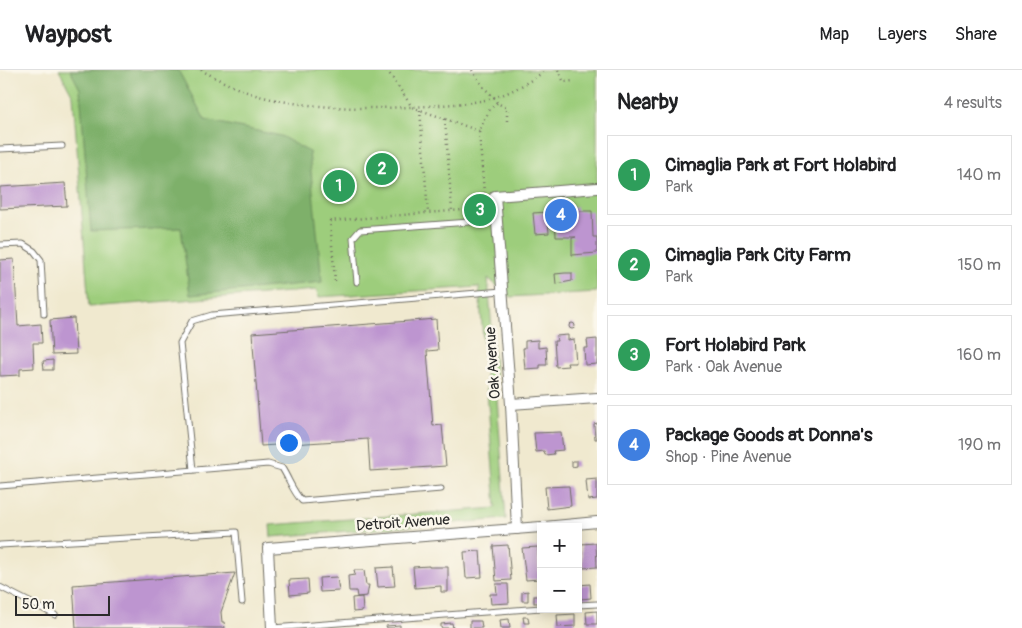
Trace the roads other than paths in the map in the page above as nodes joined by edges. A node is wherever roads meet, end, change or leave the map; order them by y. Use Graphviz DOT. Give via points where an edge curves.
graph roads {
  1 [pos="62,146"];
  2 [pos="0,149"];
  3 [pos="597,188"];
  4 [pos="497,220"];
  5 [pos="0,245"];
  6 [pos="356,282"];
  7 [pos="502,291"];
  8 [pos="44,314"];
  9 [pos="597,398"];
  10 [pos="511,404"];
  11 [pos="193,470"];
  12 [pos="0,486"];
  13 [pos="441,489"];
  14 [pos="597,522"];
  15 [pos="582,523"];
  16 [pos="537,527"];
  17 [pos="517,529"];
  18 [pos="0,545"];
  19 [pos="0,587"];
  20 [pos="242,602"];
  21 [pos="597,604"];
  22 [pos="582,605"];
  23 [pos="537,608"];
  24 [pos="55,614"];
  25 [pos="272,628"];
  1 -- 2 [label="lane"];
  3 -- 4 [label="street, Oak Avenue" via="490,197"];
  4 -- 6 [label="lane" via="360,230 353,238"];
  4 -- 7 [label="street, Oak Avenue"];
  5 -- 8 [label="lane" via="23,244 41,260"];
  7 -- 10 [label="street, Oak Avenue"];
  7 -- 11 [label="lane" via="212,315 192,322 180,343"];
  9 -- 10 [label="street"];
  10 -- 17 [label="street, Oak Avenue"];
  11 -- 12 [label="lane"];
  11 -- 13 [label="lane" via="268,464 282,468 302,501"];
  14 -- 15 [label="street, Detroit Avenue"];
  16 -- 17 [label="street, Detroit Avenue"];
  17 -- 25 [label="street, Detroit Avenue" via="268,548"];
  18 -- 20 [label="lane" via="236,532"];
  19 -- 24 [label="lane"];
  21 -- 22 [label="lane"];
  23 -- 25 [label="lane"];
}
